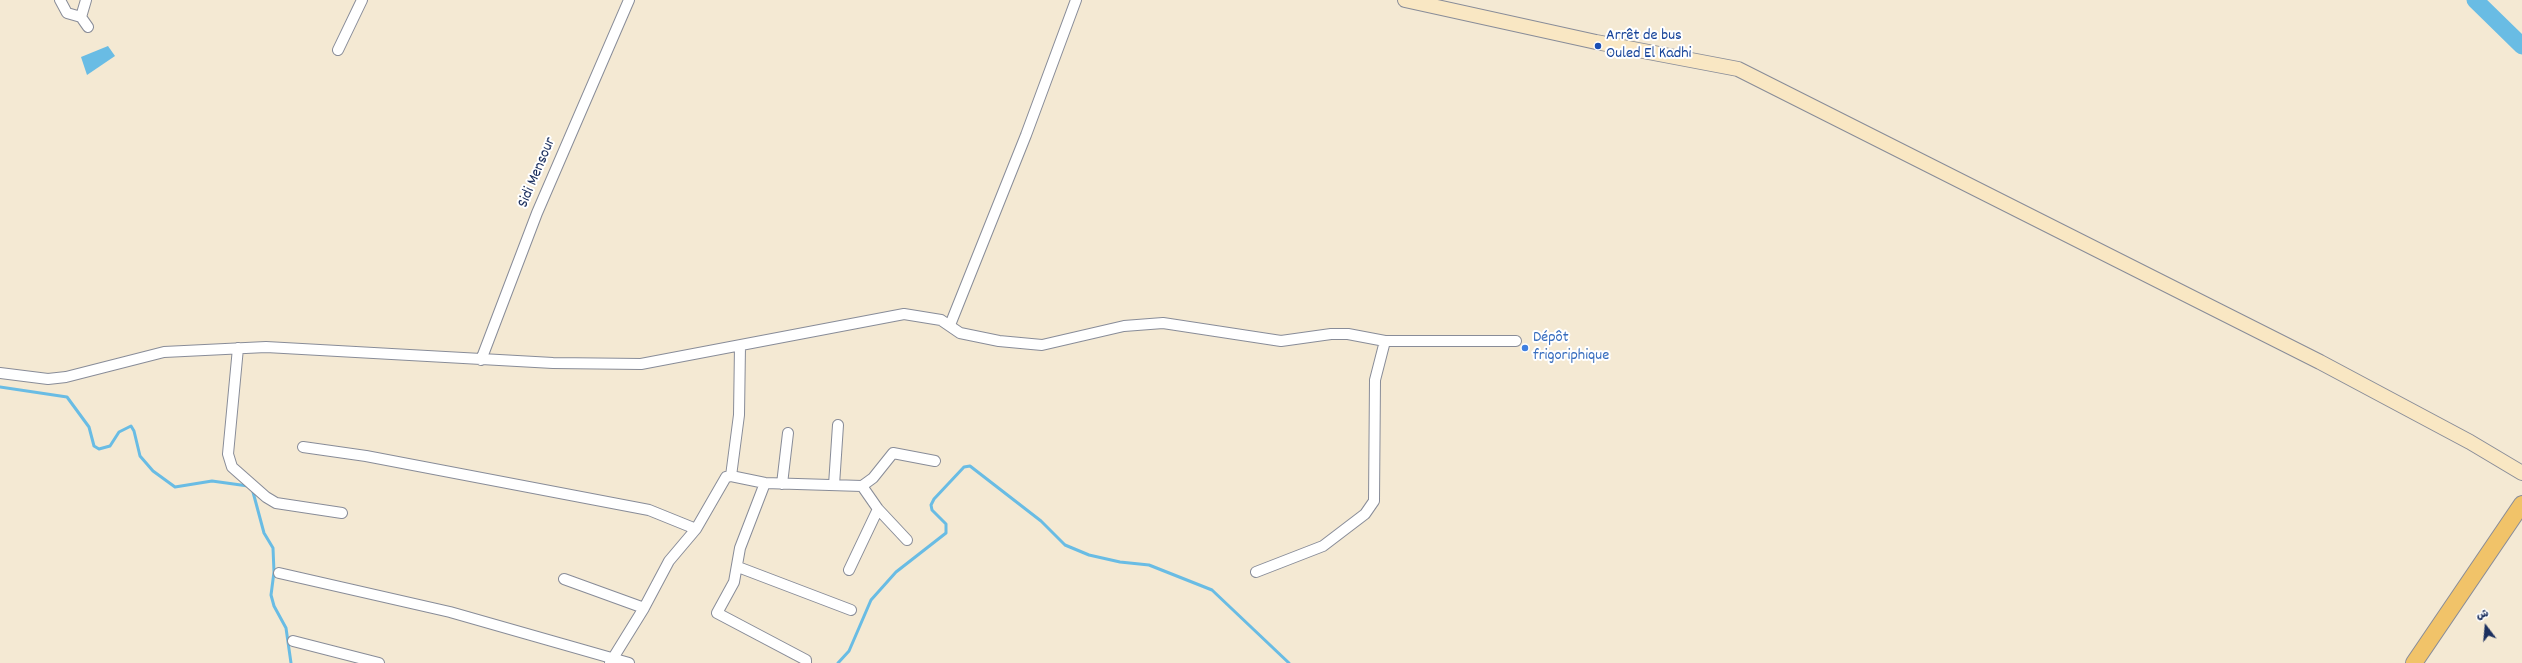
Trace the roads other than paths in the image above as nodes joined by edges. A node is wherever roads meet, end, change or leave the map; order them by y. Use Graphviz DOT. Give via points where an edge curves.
graph roads {
  1 [pos="60,0"];
  2 [pos="86,0"];
  3 [pos="362,0"];
  4 [pos="629,0"];
  5 [pos="1076,0"];
  6 [pos="1405,0"];
  7 [pos="81,17"];
  8 [pos="88,28"];
  9 [pos="338,50"];
  10 [pos="950,325"];
  11 [pos="1384,341"];
  12 [pos="1516,341"];
  13 [pos="740,346"];
  14 [pos="238,348"];
  15 [pos="481,360"];
  16 [pos="0,373"];
  17 [pos="838,425"];
  18 [pos="788,433"];
  19 [pos="303,447"];
  20 [pos="935,461"];
  21 [pos="2522,473"];
  22 [pos="731,476"];
  23 [pos="765,483"];
  24 [pos="782,484"];
  25 [pos="834,485"];
  26 [pos="862,486"];
  27 [pos="2522,504"];
  28 [pos="878,509"];
  29 [pos="342,513"];
  30 [pos="696,530"];
  31 [pos="907,540"];
  32 [pos="738,567"];
  33 [pos="849,570"];
  34 [pos="1256,572"];
  35 [pos="279,573"];
  36 [pos="564,578"];
  37 [pos="644,608"];
  38 [pos="851,610"];
  39 [pos="293,641"];
  40 [pos="611,661"];
  41 [pos="373,662"];
  42 [pos="629,663"];
  43 [pos="806,663"];
  44 [pos="2414,663"];
  1 -- 7 [label="street" via="67,13"];
  2 -- 7 [label="street"];
  3 -- 9 [label="street"];
  4 -- 15 [label="street, Sidi Mensour" via="537,213"];
  5 -- 10 [label="street" via="1026,135"];
  6 -- 21 [label="main road" via="1596,42 1738,69 2320,362"];
  7 -- 8 [label="street"];
  10 -- 11 [label="street" via="960,333 1000,341 1042,345 1124,326 1163,323 1281,341 1348,334"];
  10 -- 13 [label="street" via="925,316 904,314"];
  11 -- 12 [label="street"];
  11 -- 34 [label="street" via="1375,380 1374,501 1365,514 1323,546"];
  13 -- 15 [label="street" via="641,364"];
  13 -- 22 [label="street" via="739,415"];
  14 -- 15 [label="street" via="266,347"];
  14 -- 16 [label="street" via="164,352 66,377 48,379"];
  14 -- 29 [label="street" via="228,454 232,467 276,503"];
  17 -- 25 [label="street"];
  18 -- 24 [label="street"];
  19 -- 30 [label="street" via="366,456 649,510"];
  20 -- 26 [label="street" via="893,453 873,478"];
  22 -- 23 [label="street"];
  22 -- 30 [label="street" via="723,479"];
  23 -- 24 [label="street"];
  23 -- 32 [label="street" via="740,548"];
  24 -- 25 [label="street"];
  25 -- 26 [label="street"];
  26 -- 28 [label="street"];
  27 -- 44 [label="main road"];
  28 -- 31 [label="street"];
  28 -- 33 [label="street"];
  30 -- 37 [label="street" via="669,561"];
  32 -- 38 [label="street"];
  32 -- 43 [label="street" via="734,582 717,613 806,660"];
  35 -- 40 [label="street" via="450,612"];
  36 -- 37 [label="street"];
  37 -- 40 [label="street"];
  39 -- 41 [label="street"];
  40 -- 42 [label="street"];
}
